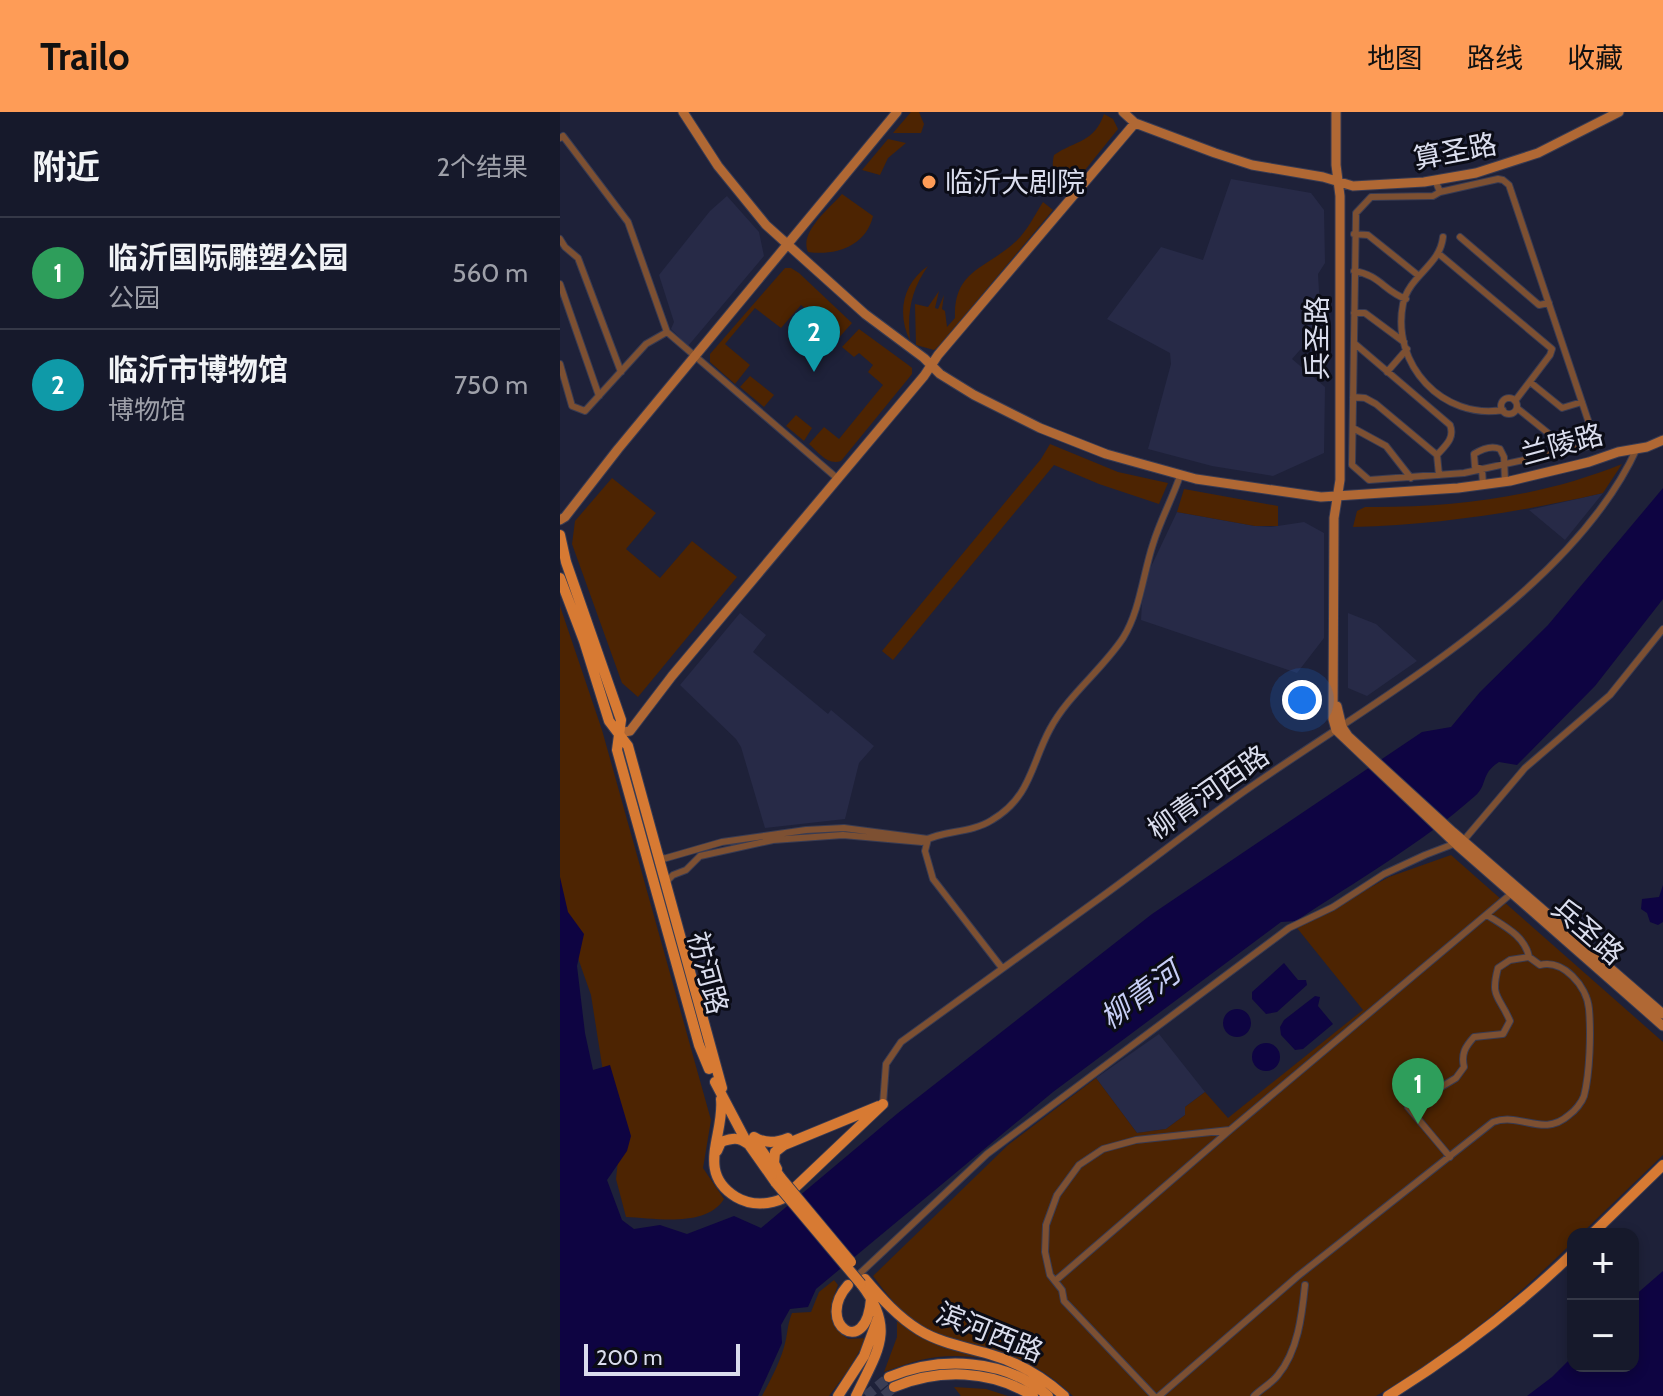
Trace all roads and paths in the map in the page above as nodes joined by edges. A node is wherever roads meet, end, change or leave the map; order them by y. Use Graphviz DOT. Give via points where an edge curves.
graph roads {
  1 [pos="686,112"];
  2 [pos="899,112"];
  3 [pos="1116,112"];
  4 [pos="1123,112"];
  5 [pos="1338,112"];
  6 [pos="1609,112"];
  7 [pos="1619,112"];
  8 [pos="1135,123"];
  9 [pos="560,138"];
  10 [pos="1435,180"];
  11 [pos="1338,181"];
  12 [pos="1440,192"];
  13 [pos="1354,234"];
  14 [pos="1443,237"];
  15 [pos="1460,237"];
  16 [pos="560,239"];
  17 [pos="787,244"];
  18 [pos="562,250"];
  19 [pos="1439,254"];
  20 [pos="1354,271"];
  21 [pos="1419,276"];
  22 [pos="560,284"];
  23 [pos="1406,299"];
  24 [pos="1549,303"];
  25 [pos="1354,313"];
  26 [pos="667,332"];
  27 [pos="1354,343"];
  28 [pos="1406,346"];
  29 [pos="694,356"];
  30 [pos="560,364"];
  31 [pos="932,365"];
  32 [pos="621,372"];
  33 [pos="1387,372"];
  34 [pos="1530,382"];
  35 [pos="599,396"];
  36 [pos="1353,397"];
  37 [pos="1582,402"];
  38 [pos="1516,405"];
  39 [pos="1503,410"];
  40 [pos="1353,428"];
  41 [pos="1663,437"];
  42 [pos="1637,448"];
  43 [pos="1556,454"];
  44 [pos="1437,455"];
  45 [pos="1504,465"];
  46 [pos="1482,469"];
  47 [pos="1439,475"];
  48 [pos="1180,476"];
  49 [pos="836,478"];
  50 [pos="1411,478"];
  51 [pos="1505,482"];
  52 [pos="1483,485"];
  53 [pos="1336,494"];
  54 [pos="560,518"];
  55 [pos="560,535"];
  56 [pos="560,578"];
  57 [pos="1663,629"];
  58 [pos="1339,728"];
  59 [pos="618,733"];
  60 [pos="626,761"];
  61 [pos="928,839"];
  62 [pos="1461,843"];
  63 [pos="658,853"];
  64 [pos="666,882"];
  65 [pos="1512,893"];
  66 [pos="1487,915"];
  67 [pos="1529,957"];
  68 [pos="1002,968"];
  69 [pos="1663,1014"];
  70 [pos="1663,1026"];
  71 [pos="721,1091"];
  72 [pos="883,1104"];
  73 [pos="1230,1130"];
  74 [pos="751,1141"];
  75 [pos="1450,1157"];
  76 [pos="714,1165"];
  77 [pos="1663,1165"];
  78 [pos="1663,1173"];
  79 [pos="778,1181"];
  80 [pos="1598,1228"];
  81 [pos="1607,1228"];
  82 [pos="1567,1259"];
  83 [pos="1567,1268"];
  84 [pos="1055,1281"];
  85 [pos="863,1282"];
  86 [pos="848,1285"];
  87 [pos="1305,1285"];
  88 [pos="874,1295"];
  89 [pos="879,1312"];
  90 [pos="838,1396"];
  91 [pos="856,1396"];
  92 [pos="862,1396"];
  93 [pos="1033,1396"];
  94 [pos="1048,1396"];
  95 [pos="1064,1396"];
  96 [pos="1157,1396"];
  97 [pos="1254,1396"];
  98 [pos="1388,1396"];
  99 [pos="1398,1396"];
  1 -- 17 [label="main road, 兰陵路" via="735,189"];
  2 -- 17 [label="main road"];
  3 -- 8 [label="main road, 算圣路"];
  4 -- 8 [label="main road, 算圣路"];
  5 -- 11 [label="main road, 兵圣路"];
  6 -- 11 [label="main road, 算圣路" via="1537,149 1475,169"];
  7 -- 10 [label="main road, 算圣路" via="1538,153"];
  8 -- 11 [label="main road, 算圣路" via="1252,165"];
  8 -- 31 [label="main road"];
  9 -- 26 [label="street" via="628,222"];
  10 -- 11 [label="main road, 算圣路" via="1353,186"];
  10 -- 12 [label="street"];
  11 -- 53 [label="main road, 兵圣路"];
  12 -- 13 [label="street" via="1371,197 1356,213"];
  12 -- 24 [label="street" via="1498,179 1509,185"];
  13 -- 20 [label="street"];
  13 -- 21 [label="street" via="1368,235"];
  14 -- 19 [label="street"];
  15 -- 24 [label="street" via="1539,305"];
  16 -- 18 [label="street"];
  17 -- 29 [label="main road"];
  17 -- 31 [label="main road, 兰陵路" via="795,258 861,318"];
  18 -- 32 [label="street" via="578,258"];
  19 -- 21 [label="street"];
  19 -- 34 [label="street" via="1552,349"];
  20 -- 23 [label="street" via="1370,274"];
  20 -- 25 [label="street"];
  21 -- 23 [label="street"];
  22 -- 35 [label="street"];
  23 -- 28 [label="street"];
  24 -- 37 [label="street"];
  25 -- 27 [label="street"];
  25 -- 28 [label="street" via="1377,320"];
  26 -- 29 [label="street"];
  26 -- 32 [label="street" via="646,344"];
  27 -- 33 [label="street"];
  27 -- 36 [label="street"];
  28 -- 33 [label="street"];
  28 -- 39 [label="street" via="1410,362 1431,391 1458,407 1485,413"];
  29 -- 49 [label="street"];
  29 -- 54 [label="main road"];
  30 -- 35 [label="street" via="572,406 585,411"];
  31 -- 48 [label="main road, 兰陵路" via="974,395 1040,428"];
  31 -- 49 [label="main road"];
  31 -- 53 [label="main road, 兰陵路" via="1042,424 1125,455 1227,480"];
  32 -- 35 [label="street"];
  33 -- 44 [label="street" via="1450,425 1450,440"];
  34 -- 37 [label="street" via="1562,408"];
  34 -- 38 [label="street"];
  36 -- 40 [label="street"];
  36 -- 44 [label="street" via="1376,404"];
  37 -- 43 [label="street" via="1594,438 1588,446"];
  38 -- 39 [label="street" via="1511,414"];
  38 -- 39 [label="street" via="1505,399"];
  38 -- 43 [label="street" via="1558,441"];
  40 -- 50 [label="street" via="1386,446"];
  40 -- 50 [label="street" via="1352,465 1369,480"];
  41 -- 42 [label="main road"];
  42 -- 51 [label="main road, 兰陵路"];
  42 -- 53 [label="main road, 兰陵路" via="1591,467 1498,488 1428,496"];
  42 -- 58 [label="street, 柳青河西路" via="1614,489 1564,552 1501,610"];
  43 -- 45 [label="street"];
  44 -- 47 [label="street"];
  45 -- 46 [label="street"];
  45 -- 46 [label="street" via="1494,446 1474,454 1475,467"];
  45 -- 51 [label="street"];
  46 -- 47 [label="street"];
  46 -- 52 [label="street"];
  47 -- 50 [label="street"];
  48 -- 53 [label="main road, 兰陵路" via="1265,491"];
  48 -- 61 [label="street" via="1123,637 1049,729 1028,785 993,820"];
  49 -- 59 [label="main road" via="630,731"];
  51 -- 52 [label="main road, 兰陵路"];
  52 -- 53 [label="main road, 兰陵路"];
  53 -- 58 [label="main road, 兵圣路"];
  55 -- 59 [label="main road" via="621,720"];
  56 -- 59 [label="main road" via="609,721"];
  57 -- 62 [label="street" via="1610,695 1525,768"];
  58 -- 62 [label="main road, 兵圣路"];
  58 -- 68 [label="street, 柳青河西路"];
  59 -- 60 [label="main road"];
  60 -- 63 [label="main road"];
  60 -- 71 [label="main road, 祊河路"];
  60 -- 71 [label="main road, 祊河路" via="699,1045"];
  61 -- 63 [label="street" via="844,828 772,833 663,859"];
  61 -- 64 [label="street" via="843,835 773,840 700,856"];
  61 -- 68 [label="street" via="925,851 933,879"];
  62 -- 65 [label="main road, 兵圣路"];
  62 -- 69 [label="main road, 兵圣路"];
  62 -- 86 [label="street" via="1384,874 1289,928 977,1163"];
  63 -- 64 [label="main road"];
  64 -- 71 [label="main road"];
  65 -- 66 [label="street"];
  65 -- 70 [label="main road, 兵圣路"];
  66 -- 67 [label="street" via="1521,939"];
  66 -- 73 [label="street"];
  67 -- 75 [label="street" via="1498,968 1495,996 1510,1021 1503,1034 1474,1037 1456,1078 1408,1107"];
  67 -- 75 [label="street" via="1540,965 1562,967 1584,990 1589,1007 1584,1099 1558,1123 1541,1126 1507,1117 1493,1122"];
  68 -- 72 [label="street, 柳青河西路" via="901,1042 886,1064"];
  71 -- 74 [label="main road, 祊河路"];
  71 -- 76 [label="main road"];
  72 -- 74 [label="main road" via="783,1140"];
  72 -- 76 [label="main road" via="802,1183 773,1203 745,1203 729,1193"];
  72 -- 79 [label="main road" via="784,1145 775,1152"];
  73 -- 84 [label="street"];
  73 -- 84 [label="street" via="1136,1140 1103,1149 1079,1165 1057,1195 1046,1225 1045,1252"];
  74 -- 76 [label="main road" via="721,1142"];
  74 -- 79 [label="main road, 祊河路"];
  75 -- 96 [label="street"];
  77 -- 80 [label="main road"];
  78 -- 81 [label="main road"];
  79 -- 85 [label="main road, 祊河路, bridge"];
  82 -- 98 [label="main road" via="1535,1290"];
  83 -- 99 [label="main road" via="1539,1295"];
  84 -- 96 [label="street" via="1064,1301"];
  85 -- 88 [label="main road, 滨河西路"];
  86 -- 88 [label="main road" via="836,1307 838,1322 853,1332 866,1325"];
  87 -- 97 [label="street" via="1291,1351 1279,1375"];
  88 -- 89 [label="main road, 滨河西路"];
  88 -- 92 [label="main road" via="885,1310 888,1337"];
  88 -- 95 [label="main road, 滨河西路" via="919,1330 1024,1367"];
  89 -- 90 [label="main road" via="871,1342"];
  89 -- 91 [label="main road" via="880,1346"];
  93 -- 94 [label="main road" via="997,1378 977,1375 891,1382 905,1371 980,1365 1021,1377"];
}
